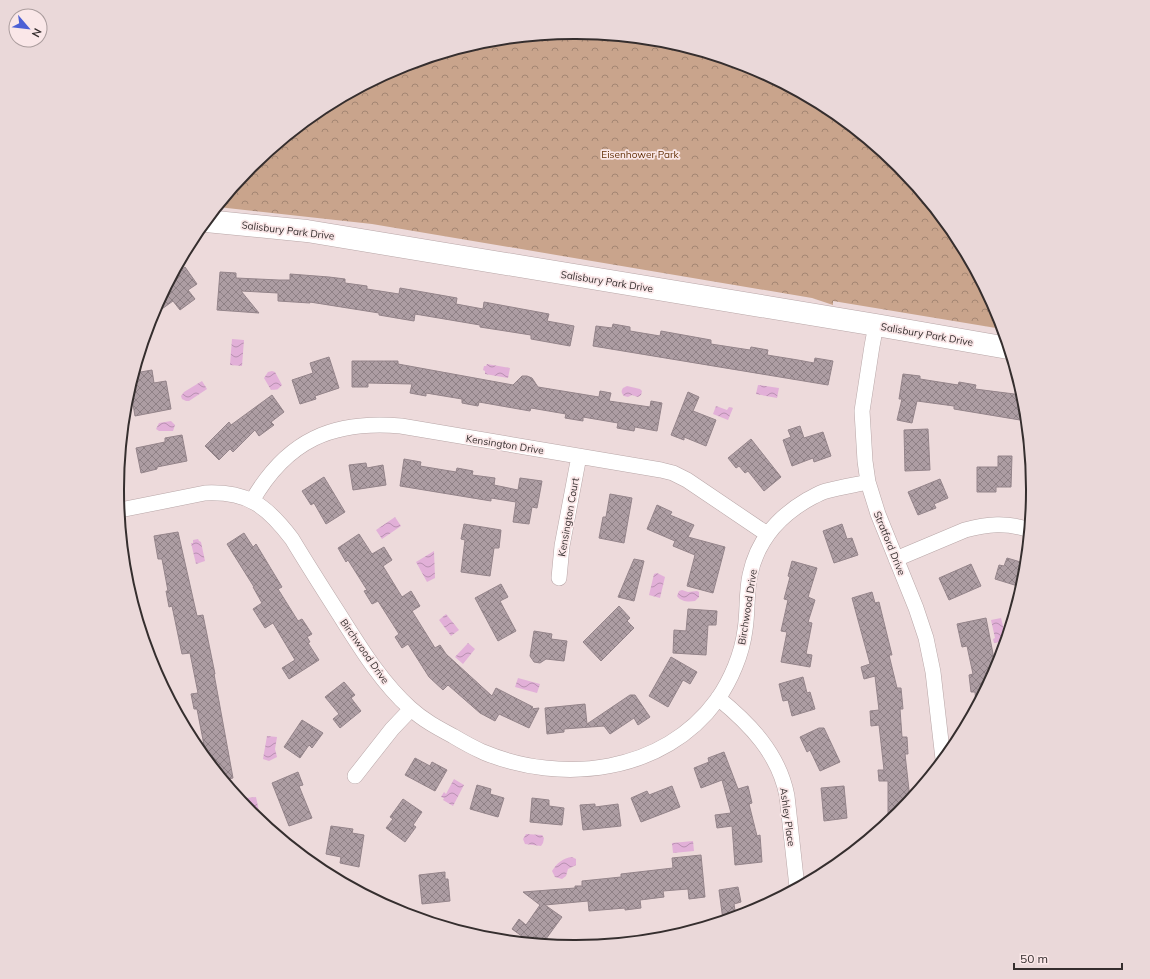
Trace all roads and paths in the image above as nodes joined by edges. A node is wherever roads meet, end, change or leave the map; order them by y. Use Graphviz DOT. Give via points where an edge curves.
graph roads {
  1 [pos="212,223"];
  2 [pos="231,224"];
  3 [pos="209,227"];
  4 [pos="876,325"];
  5 [pos="1003,347"];
  6 [pos="579,456"];
  7 [pos="868,482"];
  8 [pos="252,501"];
  9 [pos="125,509"];
  10 [pos="1024,529"];
  11 [pos="767,534"];
  12 [pos="896,559"];
  13 [pos="559,578"];
  14 [pos="718,698"];
  15 [pos="410,709"];
  16 [pos="941,752"];
  17 [pos="355,776"];
  18 [pos="796,882"];
  1 -- 2 [label="main road, Salisbury Park Drive"];
  2 -- 3 [label="street"];
  2 -- 4 [label="main road, Salisbury Park Drive" via="307,231"];
  4 -- 5 [label="main road, Salisbury Park Drive"];
  4 -- 7 [label="street, Stratford Drive" via="862,411"];
  6 -- 8 [label="street, Kensington Drive" via="401,426 352,426 310,440 295,450 270,474"];
  6 -- 11 [label="street, Kensington Drive" via="673,473 694,484"];
  6 -- 13 [label="street, Kensington Court" via="562,546"];
  7 -- 11 [label="street, Birchwood Drive" via="820,493 791,510"];
  7 -- 12 [label="street, Stratford Drive"];
  8 -- 9 [label="street, Birchwood Drive" via="233,495 205,493"];
  8 -- 15 [label="street, Birchwood Drive" via="266,509 292,539 358,645 382,678"];
  10 -- 12 [label="street" via="1004,524 976,527"];
  11 -- 14 [label="street, Birchwood Drive" via="750,576 742,645 735,667"];
  12 -- 16 [label="street, Stratford Drive" via="930,652"];
  14 -- 15 [label="street, Birchwood Drive" via="689,730 657,751 620,764 575,770 532,766 484,752 445,732"];
  14 -- 18 [label="street, Ashley Place" via="754,730 765,745 783,782"];
  15 -- 17 [label="street"];
}
